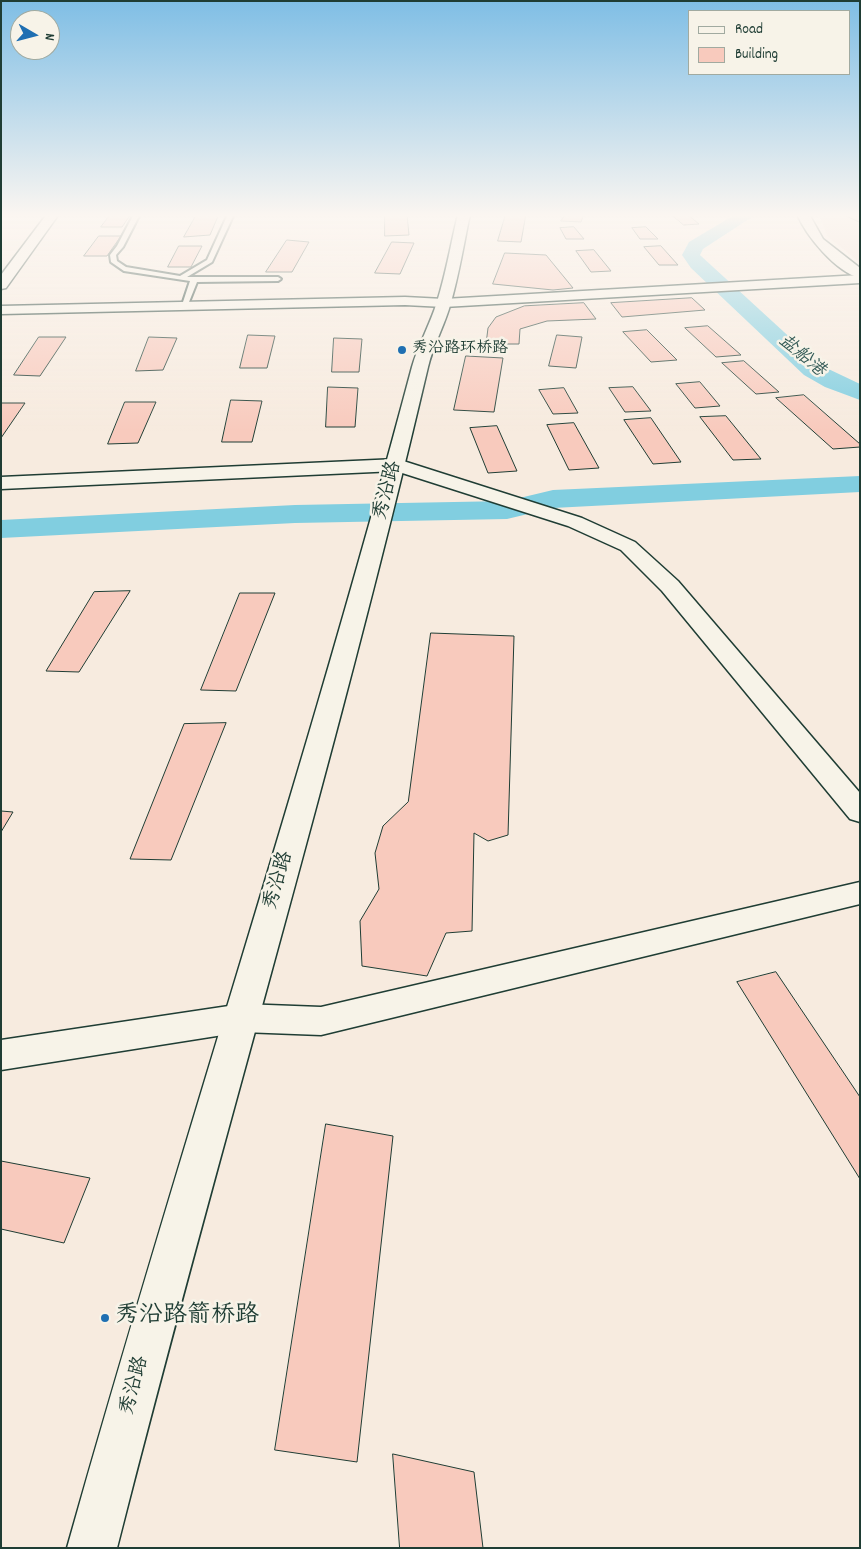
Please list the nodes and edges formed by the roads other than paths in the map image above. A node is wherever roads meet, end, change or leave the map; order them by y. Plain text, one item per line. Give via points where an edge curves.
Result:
1 (191, 286) edge
2 (448, 286) edge
3 (749, 286) edge
4 (444, 303) junction
5 (183, 307) junction
6 (1, 310) edge
7 (397, 464) junction
8 (1, 483) edge
9 (860, 812) edge
10 (860, 893) edge
11 (242, 1018) junction
12 (1, 1055) edge
13 (92, 1548) edge

1 - 5 lane
2 - 4 street, 秀沿路
3 - 4 street
4 - 5 street via 405,301
4 - 7 street, 秀沿路 via 424,352
5 - 6 street
7 - 8 street
7 - 9 street via 576,522 628,546 670,586
7 - 11 street, 秀沿路
10 - 11 street via 321,1022
11 - 12 street
11 - 13 street, 秀沿路 via 150,1331

